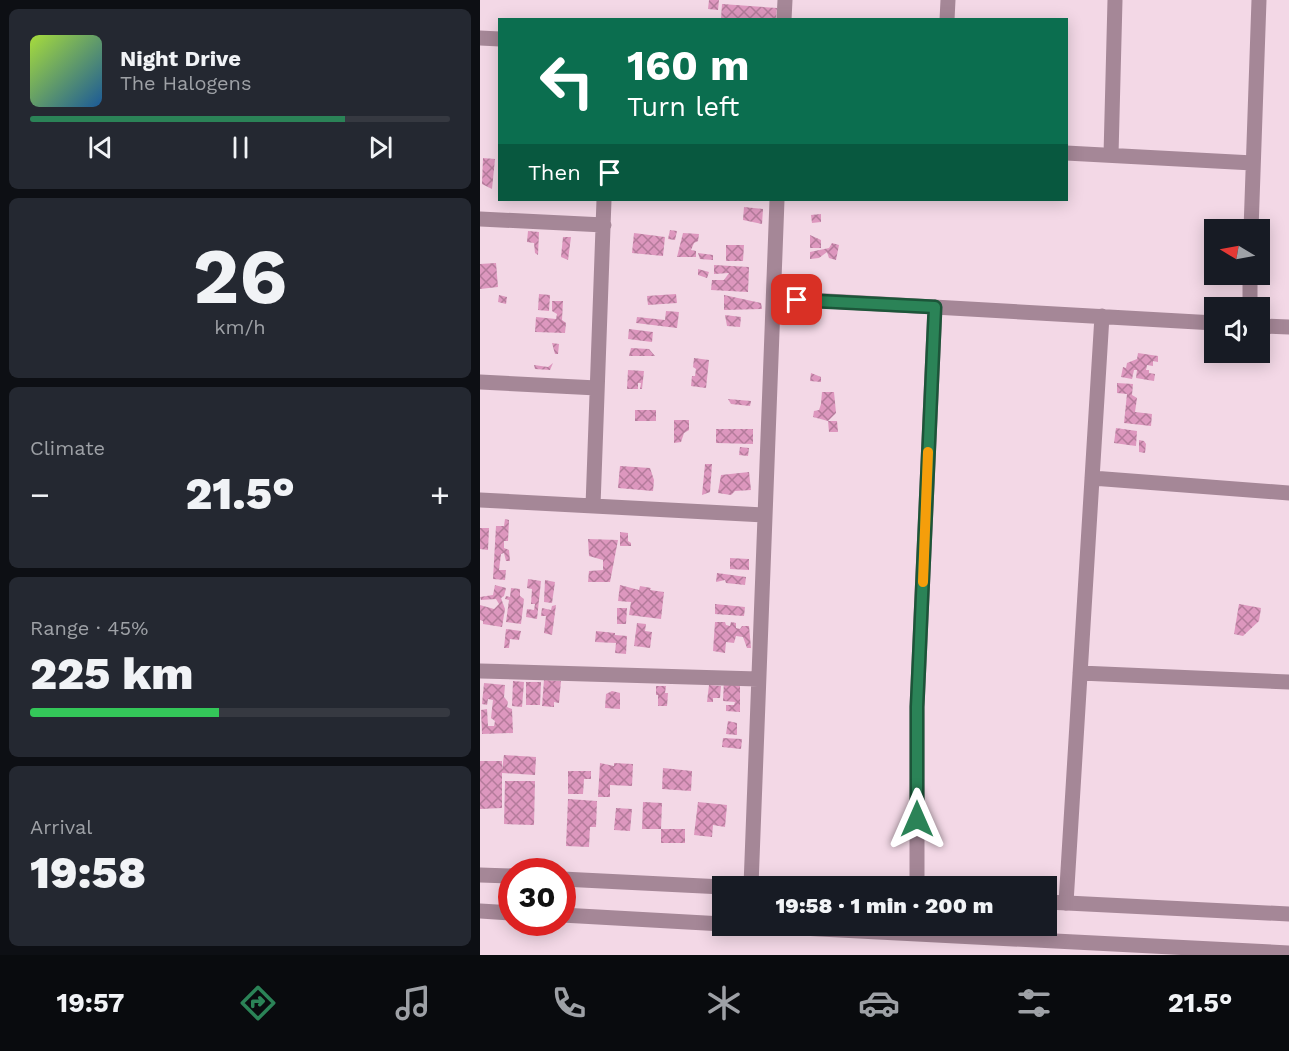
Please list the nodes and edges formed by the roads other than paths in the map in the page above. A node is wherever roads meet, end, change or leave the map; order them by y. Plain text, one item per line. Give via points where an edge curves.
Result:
1 (785, 0) edge
2 (948, 0) edge
3 (1115, 0) edge
4 (1259, 0) edge
5 (784, 18) edge
6 (947, 18) edge
7 (480, 38) edge
8 (498, 39) edge
9 (1068, 153) edge
10 (1111, 155) junction
11 (1253, 163) junction
12 (604, 201) edge
13 (777, 201) edge
14 (480, 219) edge
15 (1251, 219) edge
16 (604, 225) junction
17 (774, 298) junction
18 (935, 307) junction
19 (1102, 316) junction
20 (1204, 322) edge
21 (1270, 326) edge
22 (1289, 327) edge
23 (480, 382) edge
24 (597, 388) junction
25 (1092, 478) junction
26 (1289, 493) edge
27 (480, 500) edge
28 (592, 506) junction
29 (765, 515) junction
30 (480, 671) edge
31 (1080, 674) junction
32 (758, 679) junction
33 (1289, 682) edge
34 (480, 874) edge
35 (498, 875) edge
36 (751, 876) edge
37 (917, 876) edge
38 (576, 880) edge
39 (712, 886) edge
40 (1057, 903) edge
41 (1066, 903) junction
42 (480, 911) edge
43 (498, 912) edge
44 (1289, 914) edge
45 (576, 916) edge
46 (712, 923) edge
47 (956, 936) edge
48 (1289, 953) edge

1 - 5 street
2 - 6 street
3 - 10 street
4 - 11 street
7 - 8 street
9 - 10 street
10 - 11 street
11 - 15 street
12 - 16 street
13 - 17 street
14 - 16 street
16 - 24 street
17 - 18 street
17 - 29 street
18 - 19 street
18 - 37 street via 917,707
19 - 20 street
19 - 25 street
21 - 22 street
23 - 24 street
24 - 28 street
25 - 26 street
25 - 31 street
27 - 28 street
28 - 29 street
29 - 32 street
30 - 32 street
31 - 33 street
31 - 41 street
32 - 36 street
34 - 35 street
38 - 39 street
40 - 41 street
41 - 44 street
42 - 43 street
45 - 46 street
47 - 48 street

